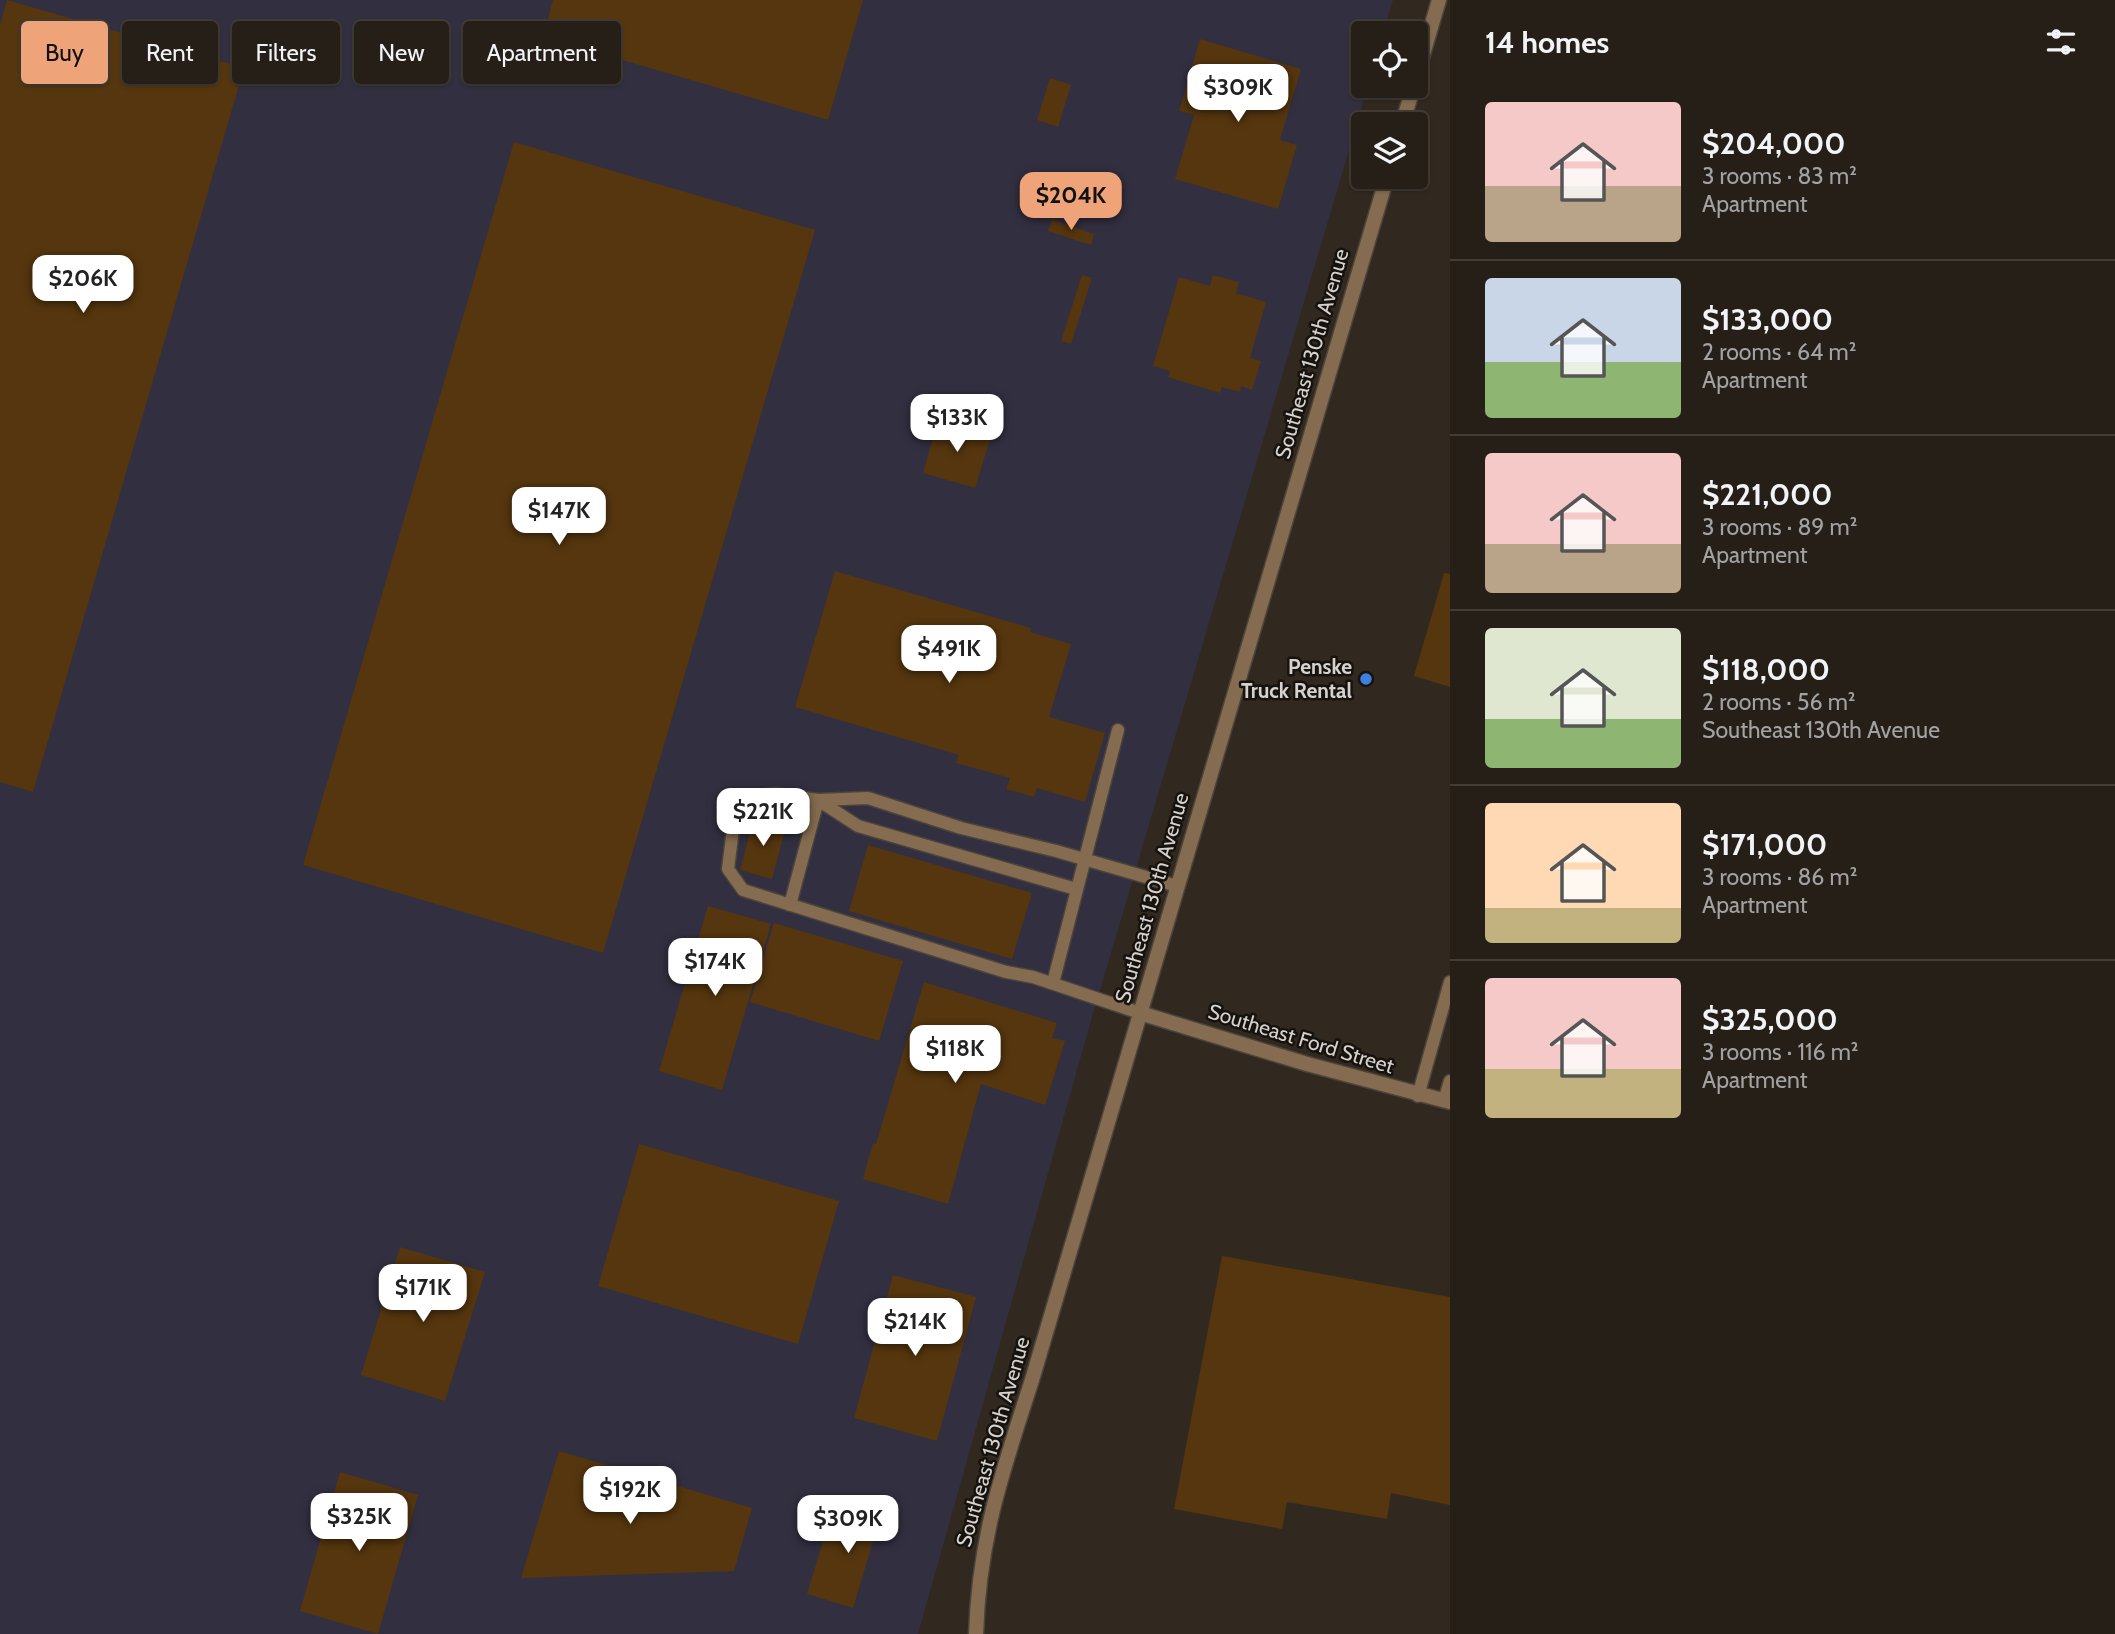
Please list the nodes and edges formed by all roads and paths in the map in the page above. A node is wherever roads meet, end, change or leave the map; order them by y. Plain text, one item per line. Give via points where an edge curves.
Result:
1 (1439, 0) edge
2 (1428, 37) edge
3 (1383, 189) edge
4 (1118, 730) dead end
5 (818, 800) junction
6 (1084, 859) junction
7 (1177, 886) junction
8 (1076, 889) junction
9 (790, 905) junction
10 (1450, 982) edge
11 (1053, 983) junction
12 (1140, 1013) junction
13 (1450, 1081) edge
14 (1418, 1096) junction
15 (1447, 1102) edge
16 (976, 1634) edge

1 - 2 street
3 - 7 street, Southeast 130th Avenue
4 - 6 lane
5 - 6 lane via 868,798 961,828
5 - 8 lane via 858,826
5 - 9 lane
5 - 9 lane via 776,794 747,797 733,828 727,869 743,890
6 - 7 lane
6 - 8 lane
7 - 12 street, Southeast 130th Avenue
8 - 11 lane
9 - 11 lane via 939,953
10 - 14 lane
11 - 12 lane
12 - 14 street, Southeast Ford Street
12 - 16 street, Southeast 130th Avenue via 992,1507 981,1557
13 - 15 lane
14 - 15 street, Southeast Ford Street

